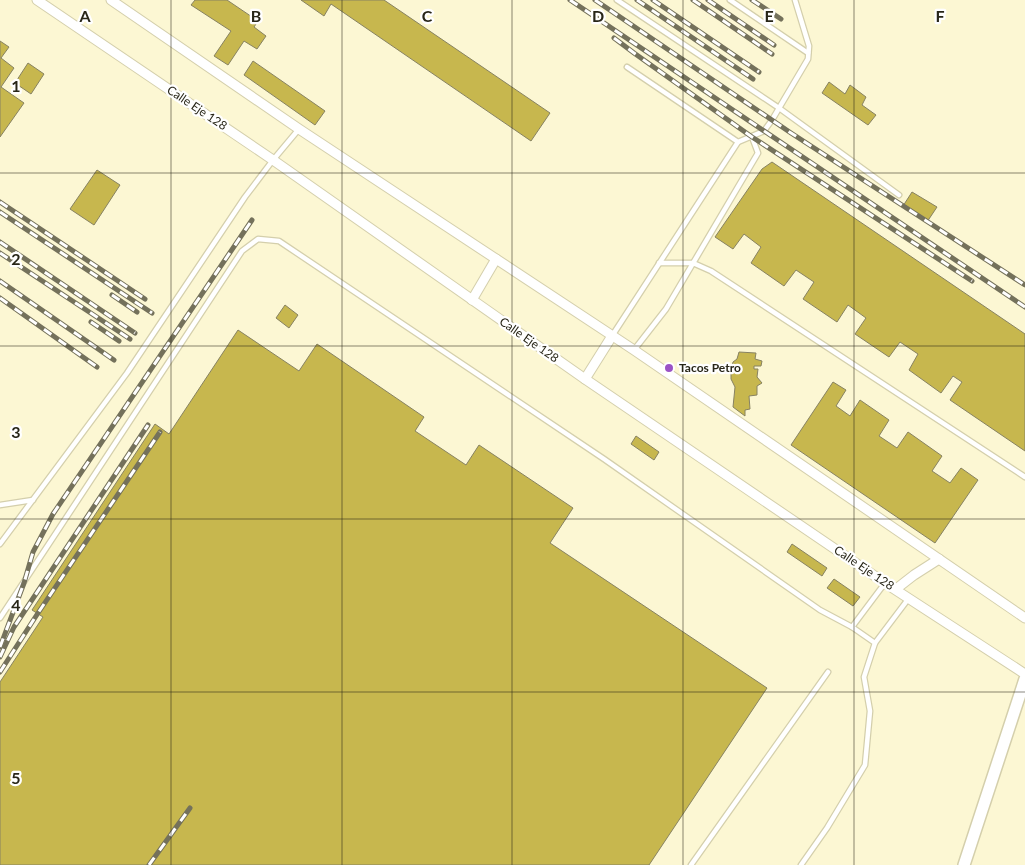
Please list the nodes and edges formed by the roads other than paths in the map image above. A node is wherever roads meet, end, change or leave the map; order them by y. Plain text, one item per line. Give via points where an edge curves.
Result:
1 (37, 0) edge
2 (111, 0) edge
3 (617, 0) edge
4 (730, 0) edge
5 (795, 0) edge
6 (808, 53) junction
7 (626, 67) dead end
8 (779, 108) junction
9 (299, 129) junction
10 (752, 137) junction
11 (738, 142) junction
12 (273, 160) junction
13 (899, 194) dead end
14 (496, 259) junction
15 (659, 263) junction
16 (693, 263) junction
17 (472, 300) junction
18 (612, 336) junction
19 (634, 350) junction
20 (584, 379) junction
21 (1025, 477) edge
22 (33, 500) junction
23 (0, 504) edge
24 (0, 544) edge
25 (939, 559) junction
26 (886, 582) junction
27 (896, 590) junction
28 (909, 598) junction
29 (0, 618) edge
30 (1025, 618) edge
31 (852, 627) junction
32 (875, 643) junction
33 (828, 672) dead end
34 (1025, 674) edge
35 (1025, 679) edge
36 (691, 865) edge
37 (801, 865) edge
38 (964, 865) edge

1 - 12 street, Calle Eje 128
2 - 9 street
3 - 8 lane
4 - 6 lane
5 - 6 lane via 809,46
6 - 8 lane via 808,59
7 - 11 lane
8 - 10 lane via 764,131
8 - 13 lane
9 - 12 lane
9 - 14 street
10 - 11 lane
10 - 16 lane via 758,153
11 - 15 lane
12 - 17 street, Calle Eje 128
12 - 22 lane via 128,373
14 - 17 street
14 - 18 street
15 - 16 lane
15 - 18 lane
16 - 19 lane via 666,309
16 - 21 lane via 719,276
17 - 20 street, Calle Eje 128
18 - 19 street
18 - 20 street
19 - 25 street
20 - 26 street, Calle Eje 128
22 - 23 lane
22 - 24 lane
25 - 27 street
25 - 30 street
26 - 27 street, Calle Eje 128
26 - 31 lane
27 - 28 street, Calle Eje 128
28 - 32 lane
28 - 34 street, Calle Eje 128
29 - 31 lane via 242,251 258,238 278,241 604,459 820,610
31 - 32 lane
32 - 37 lane via 864,677 870,711 865,765
33 - 36 lane
35 - 38 street

